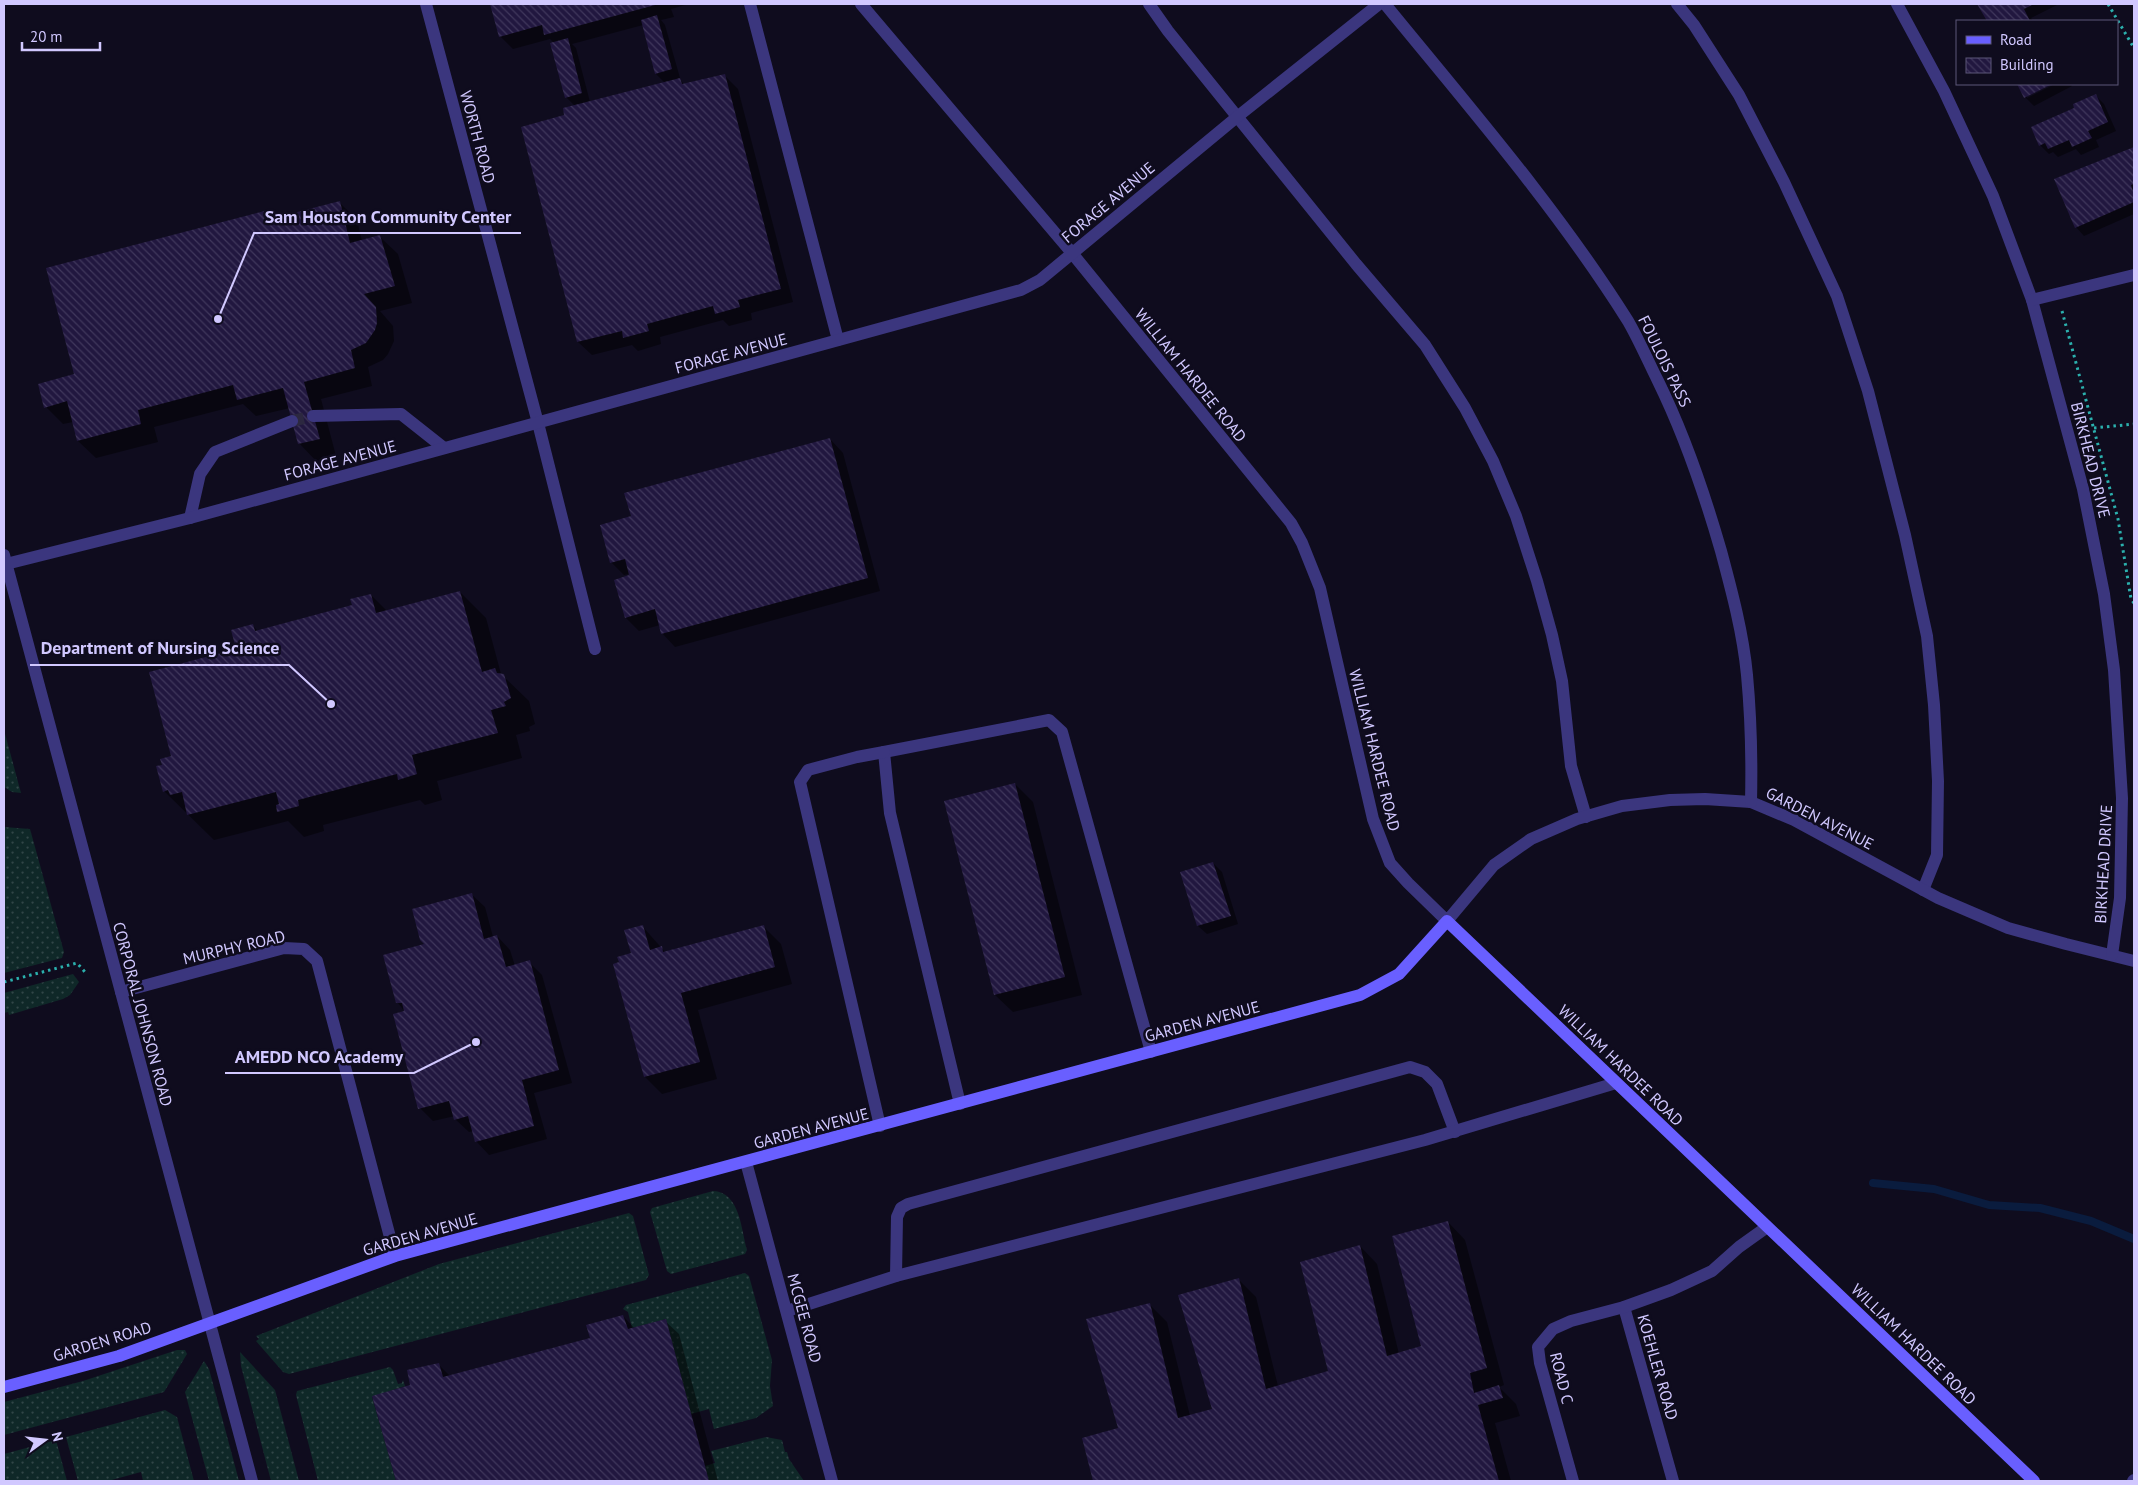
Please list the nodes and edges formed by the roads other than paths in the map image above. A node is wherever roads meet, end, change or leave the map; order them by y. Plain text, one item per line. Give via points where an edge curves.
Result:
1 (426, 4) edge
2 (750, 4) edge
3 (861, 4) edge
4 (1149, 4) edge
5 (1379, 4) edge
6 (1386, 4) edge
7 (1678, 4) edge
8 (1897, 4) edge
9 (1237, 117) junction
10 (1072, 253) junction
11 (2134, 275) edge
12 (2032, 300) junction
13 (838, 340) junction
14 (313, 416) tunnel mouth
15 (292, 422) tunnel mouth
16 (538, 423) junction
17 (444, 448) junction
18 (190, 518) junction
19 (5, 559) edge
20 (595, 649) dead end
21 (884, 752) junction
22 (1751, 802) junction
23 (1586, 817) junction
24 (1923, 890) junction
25 (1447, 921) junction
26 (2112, 955) junction
27 (2134, 961) edge
28 (121, 992) junction
29 (1151, 1052) junction
30 (1616, 1082) junction
31 (960, 1104) junction
32 (880, 1126) junction
33 (1455, 1132) junction
34 (746, 1162) junction
35 (1767, 1227) junction
36 (395, 1256) junction
37 (896, 1276) junction
38 (1624, 1306) junction
39 (787, 1311) junction
40 (209, 1322) junction
41 (4, 1387) edge
42 (252, 1481) edge
43 (832, 1481) edge
44 (1573, 1481) edge
45 (1673, 1481) edge
46 (2034, 1481) edge

1 - 16 street, WORTH ROAD
2 - 13 street
3 - 10 street, WILLIAM HARDEE ROAD
4 - 9 street
5 - 9 street, FORAGE AVENUE
6 - 22 street, FOULOIS PASS via 1577,244 1629,323 1665,396 1693,459 1738,619 1747,673 1752,739
7 - 24 street via 1738,95 1784,182 1837,296 1868,391 1906,535 1927,636 1938,781 1937,856
8 - 12 street, BIRKHEAD DRIVE via 1944,90 1989,187
9 - 10 street, FORAGE AVENUE
9 - 23 street via 1425,345 1465,408 1493,461 1516,516 1552,635 1562,681 1571,766
10 - 13 street, FORAGE AVENUE via 1040,280 1021,290
10 - 25 street, WILLIAM HARDEE ROAD via 1298,537 1320,588 1372,819 1390,863
11 - 12 street
12 - 26 street, BIRKHEAD DRIVE via 2083,489 2104,594 2114,670 2122,798 2120,898
13 - 16 street, FORAGE AVENUE
14 - 17 street via 401,414
15 - 18 street via 215,452 200,474
16 - 17 street, FORAGE AVENUE
16 - 20 street, WORTH ROAD
17 - 18 street, FORAGE AVENUE
18 - 19 street, FORAGE AVENUE
19 - 28 street, CORPORAL JOHNSON ROAD
21 - 29 street via 1050,720 1062,732
21 - 31 street via 890,812
21 - 32 street via 808,770 800,782
22 - 23 street, GARDEN AVENUE via 1670,800 1622,806
22 - 24 street, GARDEN AVENUE via 1794,820
23 - 25 street, GARDEN AVENUE via 1531,839 1494,865
24 - 26 street, GARDEN AVENUE via 2008,928
25 - 29 street, GARDEN AVENUE via 1399,974 1360,995
25 - 30 street, WILLIAM HARDEE ROAD
26 - 27 street, GARDEN AVENUE
28 - 36 street, MURPHY ROAD via 284,948 304,949 317,961
28 - 40 street, CORPORAL JOHNSON ROAD
29 - 31 street, GARDEN AVENUE
30 - 33 street
30 - 35 street, WILLIAM HARDEE ROAD
31 - 32 street, GARDEN AVENUE
32 - 34 street, GARDEN AVENUE
33 - 37 street
33 - 37 street via 1437,1084 1426,1072 1410,1067 908,1204 901,1208 897,1217
34 - 36 street, GARDEN AVENUE
34 - 39 street, MCGEE ROAD
35 - 38 street, KOEHLER ROAD via 1712,1271
35 - 46 street, WILLIAM HARDEE ROAD
36 - 40 street, GARDEN AVENUE
37 - 39 street
38 - 44 street, ROAD C via 1553,1329 1538,1347
38 - 45 street, KOEHLER ROAD
39 - 43 street, MCGEE ROAD
40 - 41 street, GARDEN ROAD via 119,1356
40 - 42 street, CORPORAL JOHNSON ROAD

